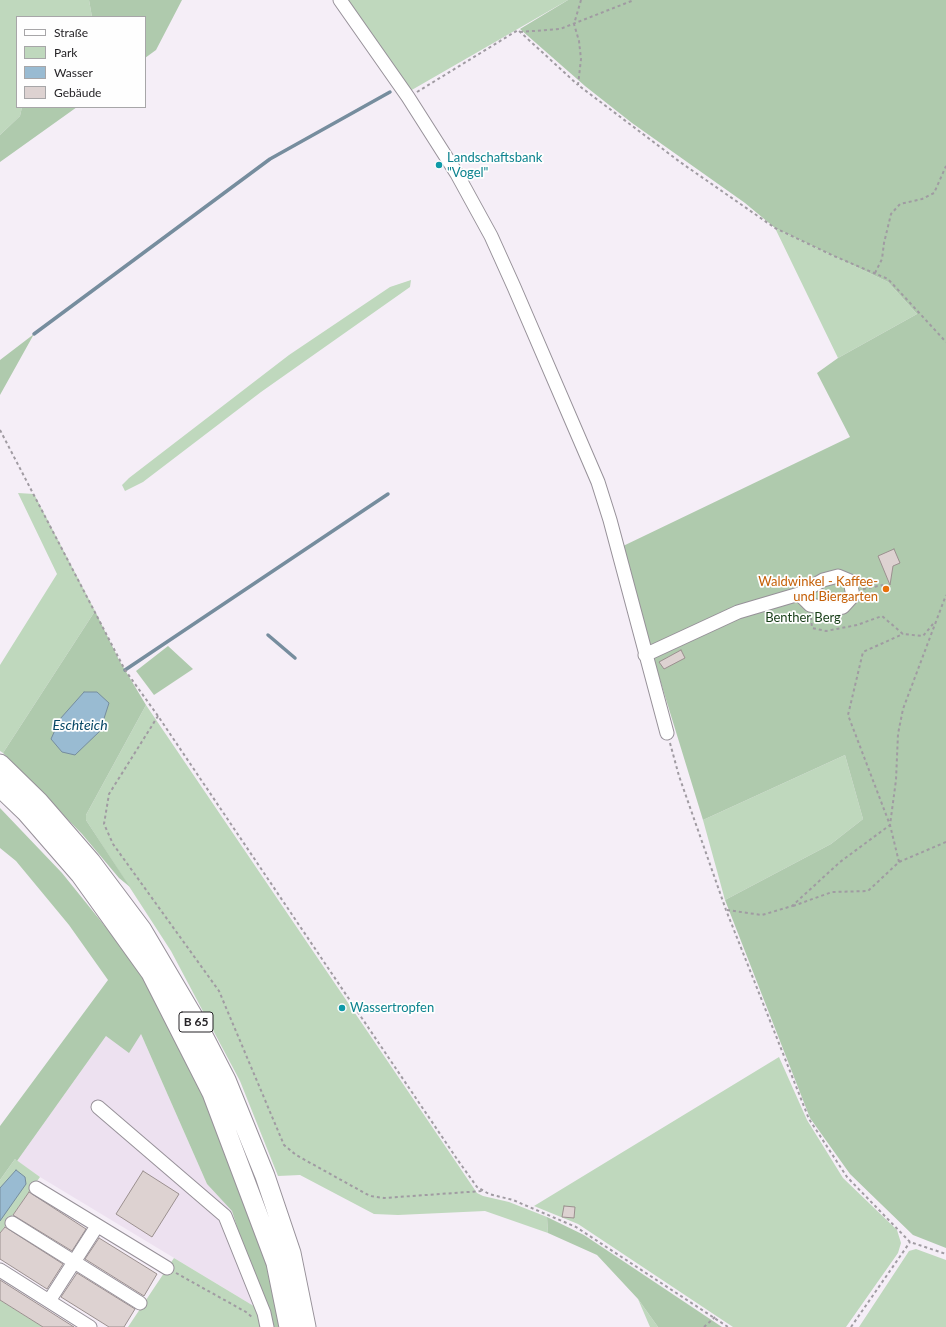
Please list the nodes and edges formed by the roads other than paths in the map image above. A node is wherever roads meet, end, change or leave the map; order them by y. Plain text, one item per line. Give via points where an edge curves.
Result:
1 (340, 0) edge
2 (799, 594) junction
3 (645, 655) junction
4 (667, 733) road end
5 (0, 764) edge
6 (0, 787) edge
7 (98, 1107) dead end
8 (36, 1188) dead end
9 (12, 1223) dead end
10 (97, 1226) junction
11 (74, 1262) junction
12 (167, 1268) road end
13 (0, 1270) edge
14 (49, 1301) junction
15 (140, 1304) dead end
16 (262, 1324) edge
17 (90, 1327) edge
18 (289, 1327) edge
19 (306, 1327) edge

1 - 3 street via 408,97 457,174 491,236 598,482
2 - 2 street via 823,580 838,576 850,581 853,596 843,607 832,609 810,604
2 - 3 street via 738,612
3 - 4 street
5 - 19 highway, B 65 via 38,801 90,862 142,930 194,1018 226,1080 265,1176 291,1254
6 - 18 highway, B 65 via 27,813 80,874 151,973 212,1093 276,1263
7 - 16 street via 225,1216 264,1313
8 - 10 street
9 - 11 street
10 - 11 street
10 - 12 street
11 - 14 street
11 - 15 street
13 - 14 street
14 - 17 street

